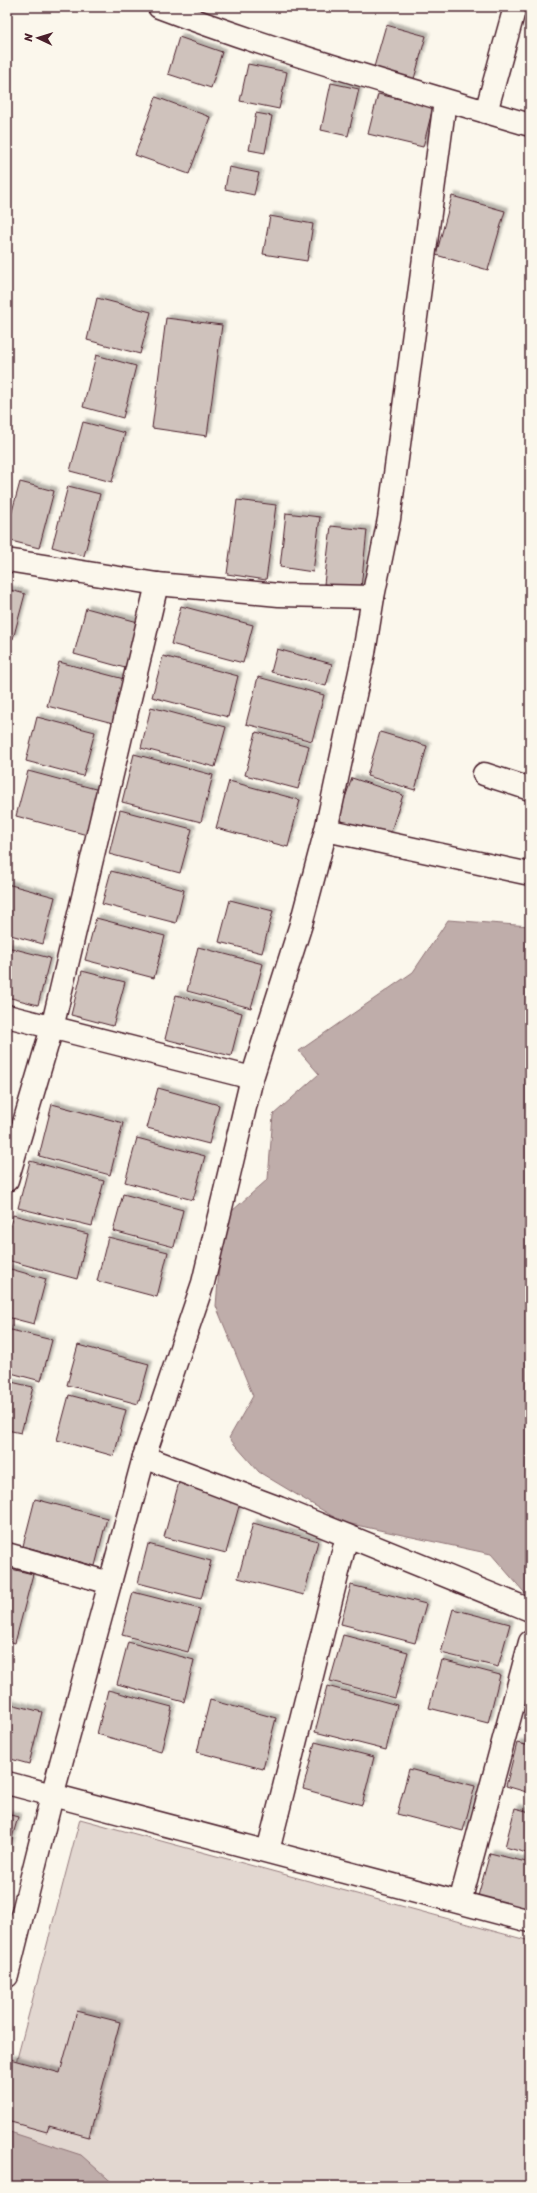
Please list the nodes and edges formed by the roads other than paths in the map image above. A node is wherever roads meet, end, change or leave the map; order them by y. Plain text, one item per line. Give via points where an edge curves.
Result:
1 (159, 7) edge
2 (515, 7) edge
3 (445, 101) junction
4 (486, 112) junction
5 (530, 125) edge
6 (7, 560) edge
7 (157, 584) junction
8 (374, 597) junction
9 (484, 774) dead end
10 (530, 789) edge
11 (326, 830) junction
12 (530, 874) edge
13 (7, 1016) edge
14 (52, 1028) junction
15 (252, 1078) junction
16 (7, 1180) edge
17 (144, 1457) junction
18 (347, 1536) junction
19 (7, 1554) edge
20 (110, 1583) junction
21 (530, 1610) edge
22 (530, 1642) edge
23 (7, 1783) edge
24 (52, 1796) junction
25 (268, 1851) junction
26 (460, 1902) junction
27 (530, 1921) edge
28 (7, 1976) edge

1 - 3 street via 222,31
2 - 4 street
3 - 4 street
3 - 8 street via 389,519
4 - 5 street
6 - 7 street
7 - 8 street via 279,595
7 - 14 street
8 - 11 street
9 - 10 street
11 - 12 street
11 - 15 street via 301,924
13 - 14 street
14 - 15 street
14 - 16 street
15 - 17 street via 203,1283
17 - 18 street
17 - 20 street
18 - 21 street
18 - 25 street
19 - 20 street
20 - 24 street
22 - 26 street
23 - 24 street
24 - 25 street
24 - 28 street
25 - 26 street
26 - 27 street

